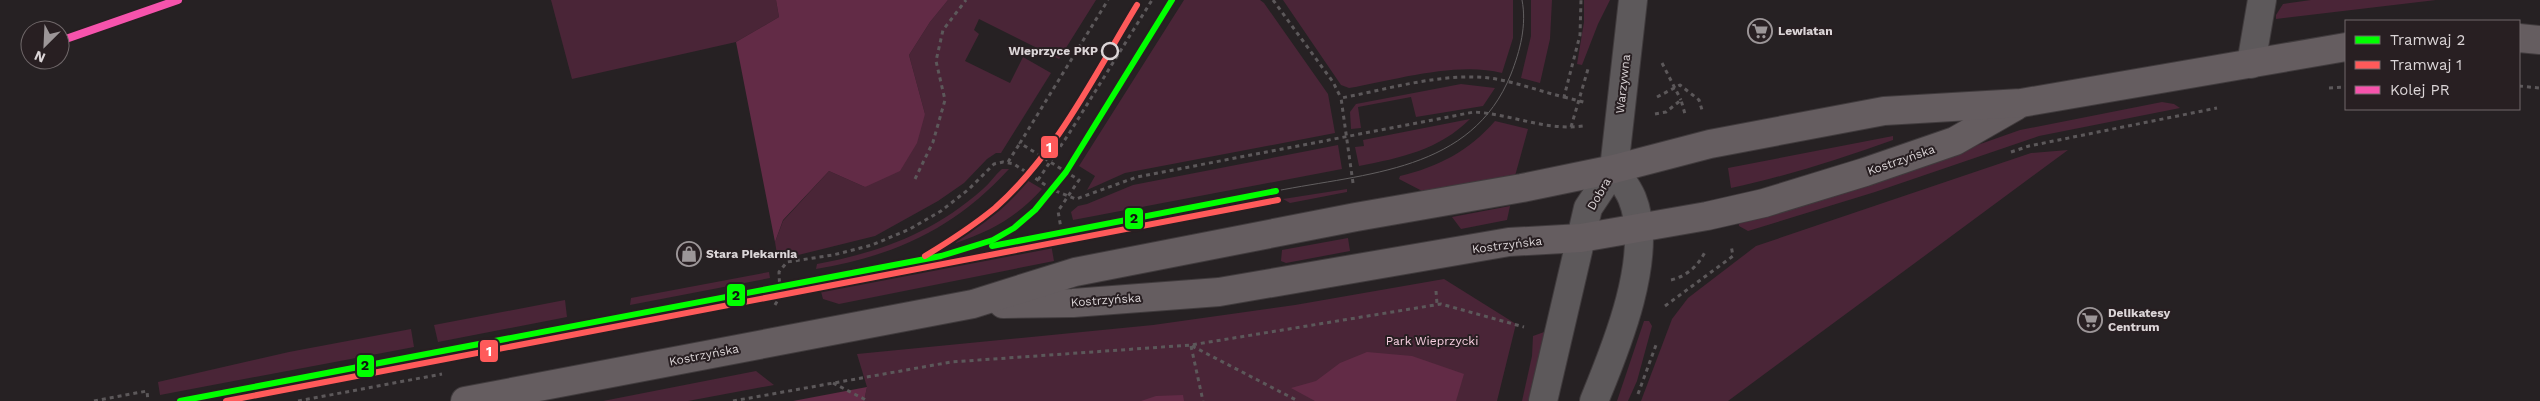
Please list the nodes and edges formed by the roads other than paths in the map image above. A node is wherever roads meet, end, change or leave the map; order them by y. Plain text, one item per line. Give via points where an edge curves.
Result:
1 (1633, 0) edge
2 (2262, 0) edge
3 (2520, 38) edge
4 (2540, 40) edge
5 (2345, 47) edge
6 (2252, 64) junction
7 (2021, 103) junction
8 (1614, 169) junction
9 (1638, 228) junction
10 (1581, 238) junction
11 (973, 304) junction
12 (465, 401) edge
13 (1543, 401) edge
14 (1594, 401) edge

1 - 8 street, Warzywna
2 - 6 street
3 - 4 main road
5 - 6 main road, Kostrzyńska
6 - 7 main road, Kostrzyńska
7 - 8 main road, Kostrzyńska via 1884,111 1710,144
7 - 9 main road, Kostrzyńska via 1955,141 1857,175 1764,204
8 - 9 street, Dobra via 1632,197
8 - 10 street, Dobra via 1588,208
8 - 11 main road, Kostrzyńska via 1084,270
9 - 10 main road, Kostrzyńska
9 - 14 street, Dobra via 1638,249 1630,294
10 - 11 main road, Kostrzyńska via 1509,242 1219,292 1073,303
10 - 13 street, Dobra
11 - 12 main road, Kostrzyńska

